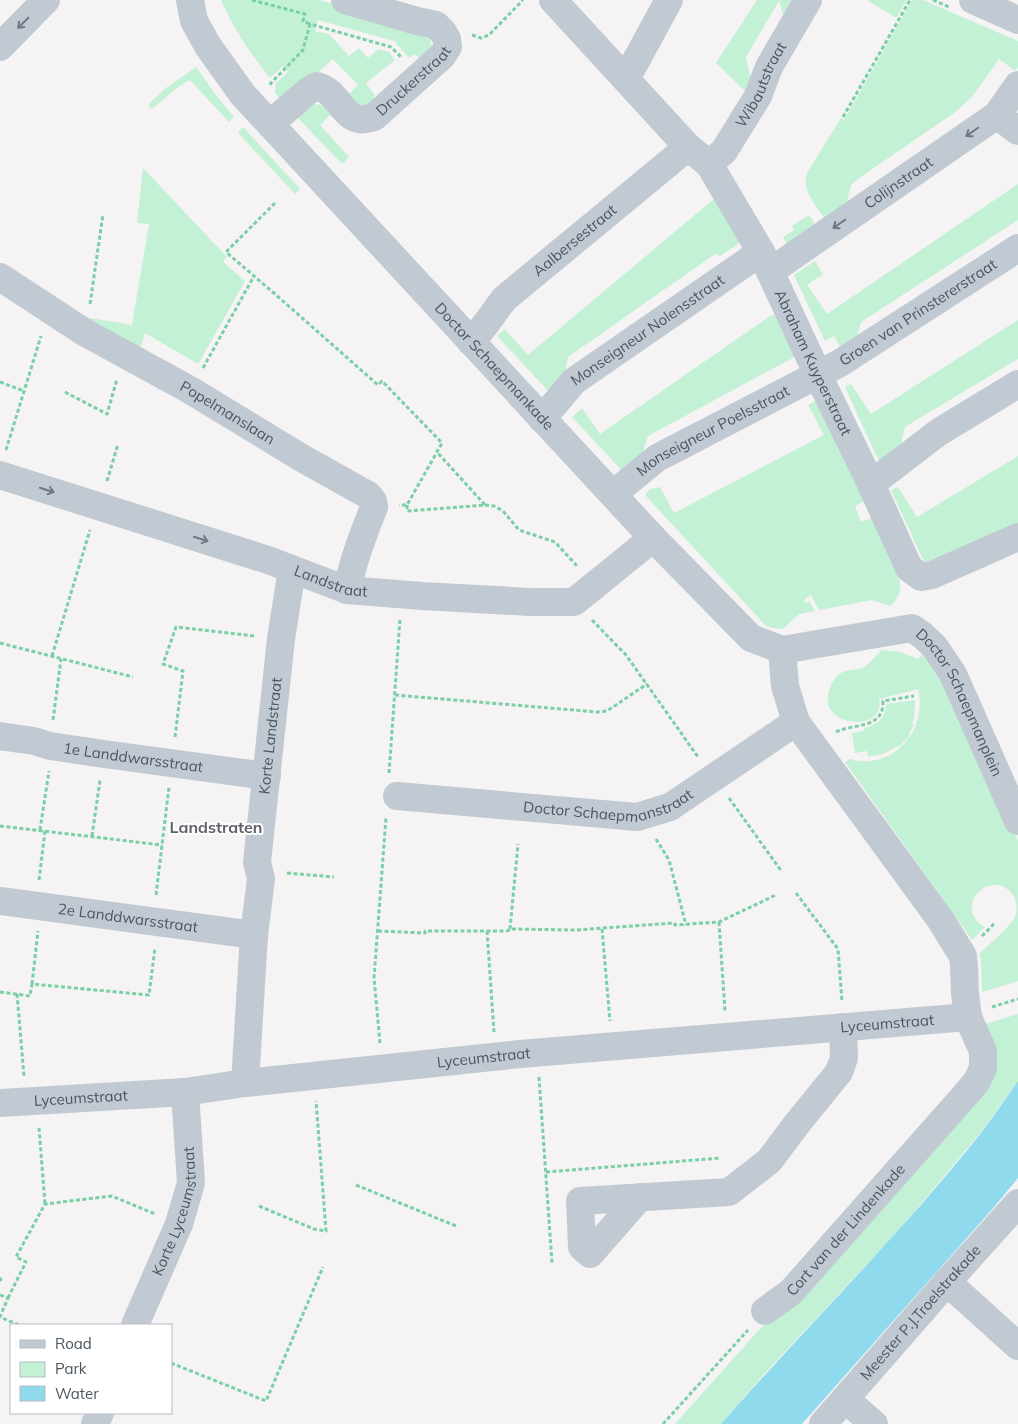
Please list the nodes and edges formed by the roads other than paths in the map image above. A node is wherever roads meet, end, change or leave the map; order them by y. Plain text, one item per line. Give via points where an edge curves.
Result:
1 (46, 0) edge
2 (190, 0) edge
3 (345, 0) edge
4 (553, 0) edge
5 (669, 0) edge
6 (808, 0) edge
7 (973, 0) edge
8 (1018, 20) edge
9 (0, 47) edge
10 (626, 79) junction
11 (1018, 86) edge
12 (997, 115) junction
13 (262, 116) junction
14 (1018, 132) edge
15 (688, 147) junction
16 (709, 164) junction
17 (1018, 248) edge
18 (766, 261) junction
19 (0, 277) edge
20 (471, 342) junction
21 (818, 374) junction
22 (1018, 384) edge
23 (542, 419) junction
24 (3, 464) edge
25 (871, 484) junction
26 (613, 494) junction
27 (653, 538) junction
28 (1017, 538) edge
29 (292, 569) junction
30 (348, 590) junction
31 (782, 650) junction
32 (796, 722) junction
33 (0, 736) edge
34 (267, 776) junction
35 (1010, 782) edge
36 (393, 796) road end
37 (1018, 821) edge
38 (0, 902) edge
39 (254, 934) junction
40 (967, 1006) junction
41 (843, 1027) junction
42 (245, 1083) junction
43 (185, 1092) junction
44 (21, 1102) edge
45 (640, 1198) dead end
46 (1018, 1203) edge
47 (947, 1282) junction
48 (765, 1312) road end
49 (136, 1324) edge
50 (1018, 1346) edge
51 (845, 1398) junction
52 (823, 1424) edge
53 (874, 1424) edge

1 -> 9 street
2 - 13 street, Doctor Schaepmankade via 194,22 208,46
3 - 13 street, Druckerstraat via 436,25 443,32 448,47 374,117 364,120 353,118 324,88 317,86
4 - 10 street, Abraham Kuyperstraat
5 - 10 street
6 - 16 street, Wibautstraat via 768,67 758,96 724,151
7 - 8 street
10 - 15 street, Abraham Kuyperstraat
11 - 12 street, Colijnstraat
12 - 14 street
12 -> 18 street, Colijnstraat
13 - 20 street, Doctor Schaepmankade
15 - 16 street, Abraham Kuyperstraat
15 - 20 street, Aalbersestraat via 504,299
16 - 18 street, Abraham Kuyperstraat
17 - 21 street, Groen van Prinstererstraat
18 - 21 street, Abraham Kuyperstraat
18 - 23 street, Monseigneur Nolensstraat via 574,381
19 - 30 street, Popelmanslaan via 84,332 368,495 374,507 358,548
20 - 23 street, Doctor Schaepmankade
21 - 25 street, Abraham Kuyperstraat
21 - 26 street, Monseigneur Poelsstraat via 657,458
22 - 25 street via 939,432
23 - 26 street, Doctor Schaepmankade
24 -> 29 street, Landstraat via 98,506
25 - 28 street, Abraham Kuyperstraat via 909,568 921,577
26 - 27 street, Doctor Schaepmankade
27 - 30 street, Landstraat via 584,594 530,602
27 - 31 street, Doctor Schaepmankade via 751,638
29 - 30 street, Landstraat
29 - 34 street, Korte Landstraat via 281,639
31 - 32 street via 785,686
31 - 35 street, Doctor Schaepmanplein via 912,628 934,646 953,674
32 - 36 street, Doctor Schaepmanstraat via 670,807 636,817
32 - 40 street via 957,947 964,966
33 - 34 street, 1e Landdwarsstraat
34 - 39 street, Korte Landstraat via 257,862 261,879
35 - 37 street, Doctor Schaepmanplein
38 - 39 street, 2e Landdwarsstraat
39 - 42 street, Korte Landstraat
40 - 41 street, Lyceumstraat
40 - 48 street, Cort van der Lindenkade via 982,1051 983,1068 977,1081 791,1292
41 - 42 street, Lyceumstraat via 537,1053
41 - 45 street via 844,1058 839,1072 769,1161 729,1192
42 - 43 street, Lyceumstraat
43 - 44 street, Lyceumstraat
43 - 49 street, Korte Lyceumstraat via 192,1183 179,1224
46 - 47 street, Meester P.J.Troelstrakade
47 - 50 street
47 - 51 street, Meester P.J.Troelstrakade
51 - 52 street, Meester P.J.Troelstrakade
51 - 53 street

